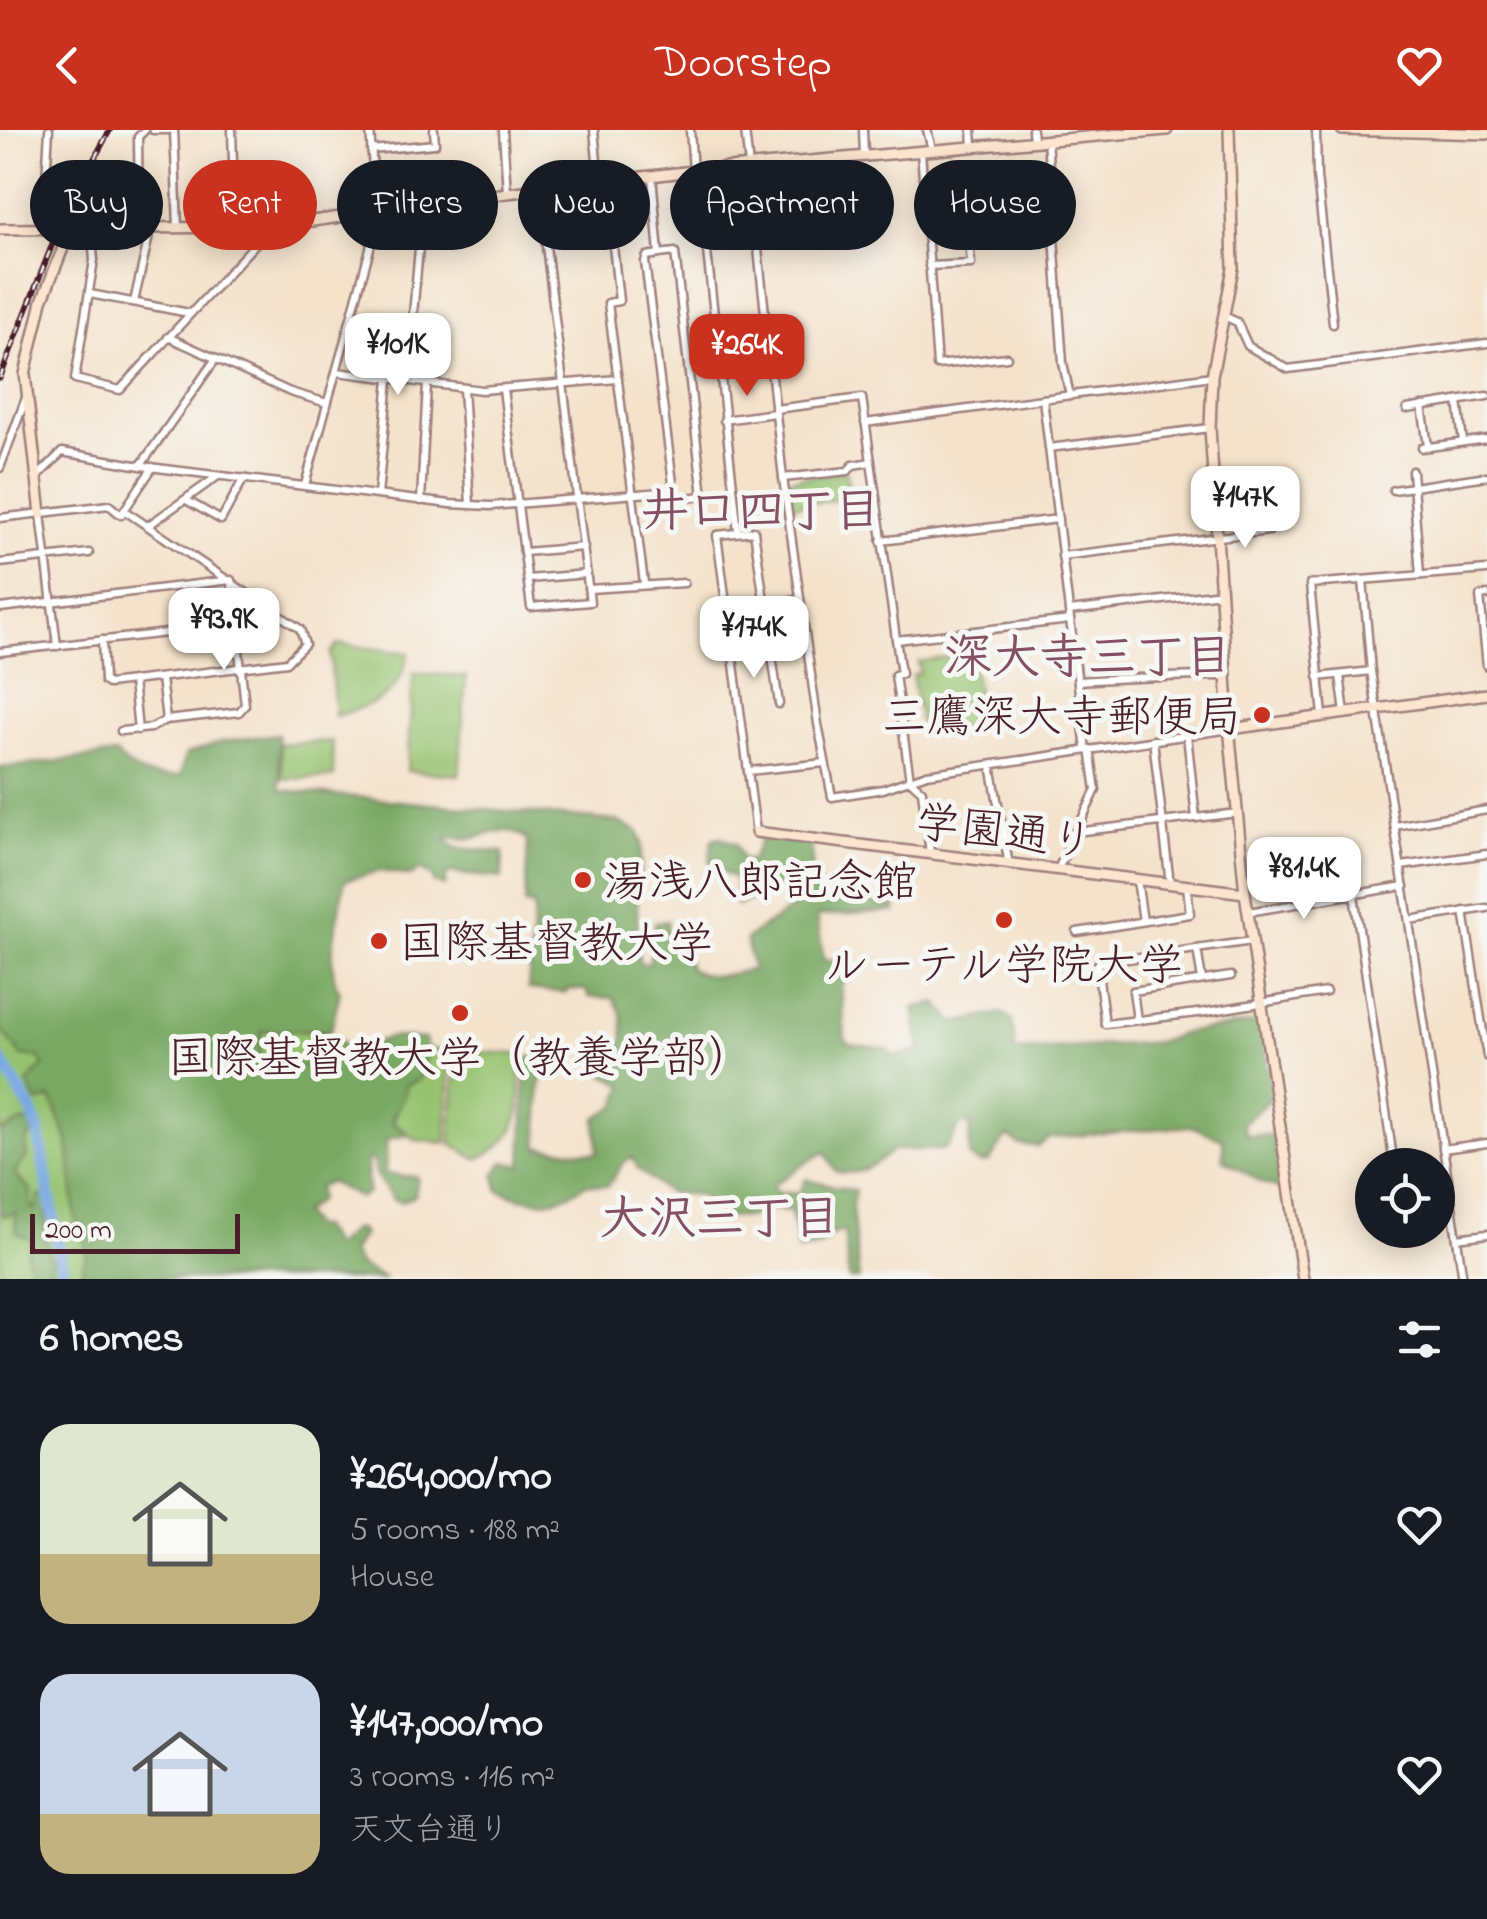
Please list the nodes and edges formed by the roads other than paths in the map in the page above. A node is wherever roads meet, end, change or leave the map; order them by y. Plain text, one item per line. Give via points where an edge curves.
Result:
1 (48, 130) edge
2 (145, 130) edge
3 (153, 130) edge
4 (172, 130) edge
5 (232, 130) edge
6 (370, 130) edge
7 (434, 130) edge
8 (503, 130) edge
9 (594, 130) edge
10 (690, 130) edge
11 (745, 130) edge
12 (863, 130) edge
13 (928, 130) edge
14 (972, 130) edge
15 (1167, 130) edge
16 (1229, 130) edge
17 (1316, 130) edge
18 (1342, 130) edge
19 (1390, 131) edge
20 (1440, 131) edge
21 (1487, 134) edge
22 (1032, 135) edge
23 (1047, 139) junction
24 (972, 145) junction
25 (926, 149) junction
26 (372, 150) junction
27 (864, 156) junction
28 (46, 160) edge
29 (138, 160) edge
30 (233, 160) edge
31 (373, 160) edge
32 (599, 160) edge
33 (694, 160) edge
34 (748, 160) edge
35 (819, 160) edge
36 (926, 160) edge
37 (670, 173) edge
38 (652, 175) joint
39 (518, 191) edge
40 (507, 192) junction
41 (498, 193) edge
42 (0, 228) edge
43 (30, 228) edge
44 (163, 228) edge
45 (178, 228) junction
46 (183, 228) edge
47 (62, 250) edge
48 (93, 250) edge
49 (146, 250) edge
50 (250, 250) edge
51 (370, 250) edge
52 (419, 250) edge
53 (548, 250) edge
54 (612, 250) edge
55 (705, 250) edge
56 (760, 250) edge
57 (928, 250) edge
58 (969, 250) edge
59 (660, 254) junction
60 (929, 266) junction
61 (90, 294) junction
62 (134, 302) junction
63 (190, 314) junction
64 (1224, 316) junction
65 (1333, 324) dead end
66 (168, 338) junction
67 (1487, 343) edge
68 (1007, 358) dead end
69 (215, 360) junction
70 (338, 372) junction
71 (1212, 376) junction
72 (389, 379) junction
73 (618, 379) junction
74 (408, 381) junction
75 (427, 384) junction
76 (564, 384) junction
77 (463, 388) junction
78 (504, 389) junction
79 (27, 394) junction
80 (1070, 396) junction
81 (1487, 396) edge
82 (1043, 399) junction
83 (1458, 400) junction
84 (328, 403) junction
85 (1422, 406) junction
86 (1407, 409) dead end
87 (775, 411) junction
88 (724, 420) junction
89 (866, 423) junction
90 (1210, 428) junction
91 (1487, 439) edge
92 (1463, 442) junction
93 (1049, 448) junction
94 (871, 462) junction
95 (141, 466) junction
96 (153, 467) junction
97 (0, 468) edge
98 (1412, 470) dead end
99 (219, 475) junction
100 (1487, 476) edge
101 (37, 477) junction
102 (244, 478) junction
103 (782, 478) junction
104 (305, 485) junction
105 (1414, 487) junction
106 (1393, 490) dead end
107 (674, 492) junction
108 (733, 493) junction
109 (378, 494) junction
110 (632, 494) junction
111 (703, 496) junction
112 (578, 499) junction
113 (186, 500) junction
114 (421, 501) junction
115 (518, 504) junction
116 (470, 505) junction
117 (125, 511) junction
118 (42, 514) junction
119 (0, 518) edge
120 (1058, 519) junction
121 (149, 525) junction
122 (1269, 531) dead end
123 (738, 532) junction
124 (1218, 535) junction
125 (882, 541) junction
126 (584, 547) junction
127 (524, 552) junction
128 (89, 553) dead end
129 (1062, 556) junction
130 (47, 558) junction
131 (0, 563) edge
132 (1487, 570) edge
133 (587, 574) junction
134 (1420, 576) junction
135 (528, 579) junction
136 (231, 580) junction
137 (1363, 580) junction
138 (684, 582) dead end
139 (644, 583) junction
140 (589, 589) junction
141 (1222, 593) junction
142 (1487, 595) edge
143 (800, 599) junction
144 (52, 602) junction
145 (765, 604) junction
146 (0, 608) edge
147 (1070, 616) junction
148 (237, 625) junction
149 (102, 640) junction
150 (896, 640) junction
151 (57, 646) junction
152 (0, 652) edge
153 (1487, 666) edge
154 (242, 668) junction
155 (1371, 671) junction
156 (1340, 674) junction
157 (1227, 676) junction
158 (1318, 677) junction
159 (160, 678) junction
160 (132, 681) junction
161 (1078, 682) junction
162 (1487, 694) edge
163 (779, 704) dead end
164 (1377, 708) junction
165 (1345, 713) junction
166 (1323, 716) junction
167 (166, 720) junction
168 (1230, 729) junction
169 (138, 730) junction
170 (121, 731) dead end
171 (1186, 735) junction
172 (1152, 740) junction
173 (1088, 749) junction
174 (826, 763) junction
175 (991, 765) junction
176 (748, 771) junction
177 (910, 780) junction
178 (1487, 810) edge
179 (1238, 813) junction
180 (1196, 818) junction
181 (1162, 822) junction
182 (1395, 826) junction
183 (756, 832) joint
184 (1075, 832) junction
185 (930, 853) junction
186 (1487, 854) edge
187 (1010, 865) junction
188 (1401, 866) junction
189 (1058, 869) junction
190 (1137, 880) junction
191 (1170, 884) junction
192 (1186, 886) junction
193 (1404, 886) junction
194 (1245, 893) junction
195 (1354, 895) junction
196 (1487, 908) edge
197 (1248, 912) junction
198 (1464, 912) junction
199 (1409, 920) junction
200 (1144, 921) junction
201 (1077, 932) dead end
202 (1252, 941) junction
203 (1197, 949) junction
204 (1231, 976) dead end
205 (1202, 980) junction
206 (1326, 992) dead end
207 (1261, 1004) junction
208 (1137, 1020) junction
209 (1487, 1058) edge
210 (1487, 1142) edge
211 (1391, 1148) edge
212 (1444, 1148) edge
213 (1450, 1148) edge
214 (1455, 1224) edge
215 (1487, 1234) edge
216 (1457, 1238) junction
217 (1302, 1279) edge
218 (1463, 1279) edge

1 - 28 street
2 - 29 street via 138,137
3 - 4 street
4 - 45 street
5 - 30 street
6 - 26 street
7 - 26 street via 436,144
8 - 40 street
9 - 32 street
10 - 33 street
11 - 34 street
12 - 27 street
13 - 25 street
14 - 24 street
15 - 23 main road
16 - 64 main road via 1233,268
17 - 65 street
18 - 19 main road
19 - 20 main road
20 - 21 main road
22 - 23 main road
22 - 24 main road
23 - 80 street
24 - 25 main road
25 - 27 main road
25 - 36 street
26 - 31 street
27 - 35 main road
37 - 38 main road
38 - 59 street
39 - 40 main road
40 - 41 main road
42 - 43 main road
44 - 45 main road
45 - 46 main road
47 - 79 main road via 42,301 25,374
48 - 61 street
49 - 62 street
50 - 63 street
51 - 70 street
52 - 74 street
53 - 76 street
54 - 73 street via 619,301 608,303
55 - 88 street
56 - 87 street
57 - 60 street
58 - 60 street via 970,264
59 - 107 street via 645,262
59 - 111 street via 675,252
60 - 68 street via 937,365
61 - 62 street
61 - 66 street via 77,380 120,390
62 - 63 street
63 - 66 street
64 - 67 street via 1236,322 1248,346 1288,368
64 - 71 main road
66 - 69 street
69 - 84 street
69 - 95 street
70 - 72 street
70 - 84 street
71 - 80 street
71 - 90 main road
72 - 74 street
72 - 109 street
73 - 76 street
73 - 110 street
74 - 75 street
75 - 77 street
75 - 114 street
76 - 78 street
76 - 112 street
77 - 78 street
77 - 116 street
78 - 115 street
79 - 97 street
79 - 101 main road
80 - 82 street
81 - 83 street
82 - 89 street
82 - 93 street
83 - 85 street
83 - 92 street
84 - 104 street
85 - 86 street
85 - 92 street via 1425,447
87 - 88 street
87 - 89 street via 862,398
87 - 103 street
88 - 108 street
89 - 94 street
90 - 93 street
90 - 124 main road
91 - 92 street
93 - 120 street
94 - 103 street
94 - 125 street
95 - 96 street
95 - 101 street via 62,452
96 - 99 street
96 - 117 street
98 - 105 street
99 - 102 street
99 - 113 street
100 - 105 street
101 - 118 main road
102 - 104 street
102 - 113 street via 220,520
103 - 143 street
104 - 109 street
105 - 106 street
105 - 134 street
107 - 110 street
107 - 111 street via 675,499
108 - 111 street
108 - 123 street
109 - 114 street
110 - 112 street
110 - 139 street
112 - 115 street
112 - 126 street
113 - 121 street
114 - 116 street
115 - 116 street
115 - 127 street
117 - 118 street via 121,515 109,505
117 - 121 street
118 - 119 street
118 - 130 street
120 - 125 street
120 - 129 street
121 - 136 street
122 - 124 street
123 - 145 street via 754,531
123 - 176 street via 717,534
124 - 129 street
124 - 141 main road
125 - 150 street
126 - 127 street
126 - 133 street
127 - 135 street
128 - 130 street
129 - 147 street
130 - 131 street
130 - 144 street
132 - 134 street
133 - 135 street
133 - 140 street
134 - 137 street
135 - 140 street via 531,607 590,602
136 - 144 street
136 - 148 street
136 - 154 street via 300,628 306,640 287,662
137 - 155 street
137 - 158 street via 1310,584
138 - 139 street
139 - 140 street
141 - 147 street
141 - 157 main road
142 - 153 street via 1480,596
143 - 145 street
143 - 174 street
144 - 146 street
144 - 151 street
145 - 163 street
147 - 150 street
147 - 161 street
148 - 149 street
148 - 154 street
149 - 151 street
149 - 160 street via 104,681
150 - 177 street via 900,674 894,676
151 - 152 street
154 - 159 street
154 - 167 street via 246,706 239,712
155 - 156 street
155 - 164 street
156 - 158 street
156 - 165 street
157 - 161 street
157 - 168 main road
158 - 166 street
159 - 160 street
159 - 167 street
160 - 169 street
161 - 173 street
162 - 164 main road
164 - 165 main road
164 - 182 street
165 - 166 main road
166 - 168 main road
167 - 169 street
168 - 171 street
168 - 179 main road
169 - 170 street
171 - 172 street
171 - 180 street
172 - 173 street
172 - 181 street
173 - 175 street
173 - 184 street via 1096,790
174 - 176 street
174 - 177 street via 832,796
175 - 177 street
175 - 187 street
176 - 183 street
177 - 185 street via 922,791
178 - 182 street
179 - 180 street
179 - 194 main road
180 - 181 street
181 - 184 street
181 - 191 street
182 - 188 street
183 - 185 main road, 学園通り
184 - 189 street
185 - 187 main road, 学園通り
186 - 188 street
187 - 189 main road, 学園通り
188 - 193 street
189 - 190 main road, 学園通り
190 - 191 main road, 学園通り
190 - 200 street
191 - 192 main road, 学園通り
192 - 194 main road, 学園通り
192 - 200 street via 1190,914
193 - 195 street
193 - 199 street
194 - 197 main road
195 - 197 street
195 - 211 street
196 - 198 street
197 - 202 main road
198 - 199 street
198 - 209 street
199 - 212 street
200 - 201 street
202 - 203 street
202 - 207 main road
203 - 205 street
203 - 208 street via 1097,965 1105,1024
204 - 205 street
205 - 208 street via 1133,991
206 - 207 street
207 - 208 street
207 - 217 main road
210 - 213 street
214 - 216 street
215 - 216 street
216 - 218 street

